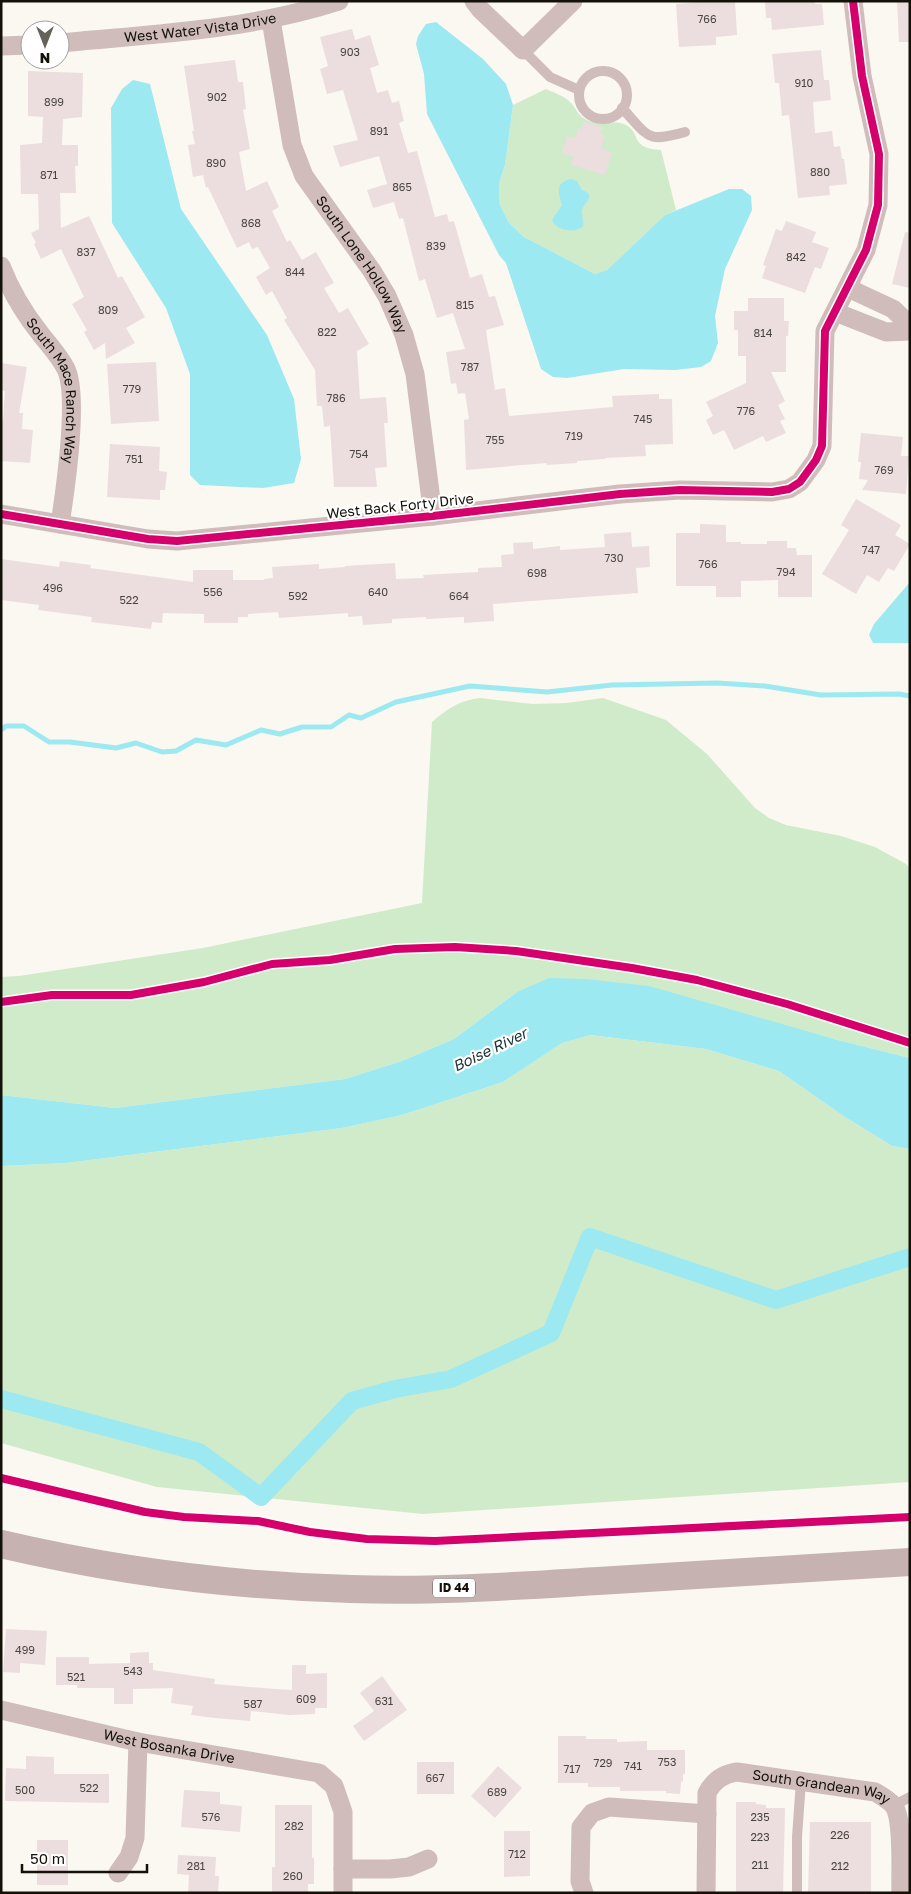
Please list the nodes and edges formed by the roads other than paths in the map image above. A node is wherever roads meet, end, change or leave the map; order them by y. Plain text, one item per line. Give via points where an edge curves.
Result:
1 (339, 1) edge
2 (474, 1) edge
3 (573, 1) edge
4 (853, 1) edge
5 (270, 20) junction
6 (70, 42) edge
7 (20, 45) edge
8 (1, 46) edge
9 (523, 50) junction
10 (579, 90) junction
11 (622, 108) junction
12 (685, 132) dead end
13 (1, 266) edge
14 (848, 288) junction
15 (835, 312) junction
16 (910, 325) edge
17 (910, 331) edge
18 (1, 514) edge
19 (433, 516) junction
20 (60, 524) junction
21 (1, 1544) edge
22 (910, 1562) edge
23 (1, 1710) edge
24 (138, 1742) junction
25 (801, 1781) junction
26 (902, 1801) edge
27 (707, 1814) junction
28 (428, 1859) dead end
29 (343, 1869) junction
30 (118, 1872) dead end
31 (343, 1893) edge
32 (584, 1893) edge
33 (706, 1893) edge
34 (797, 1893) edge
35 (900, 1893) edge

1 - 5 street, West Water Vista Drive
2 - 9 street
3 - 9 street
4 - 14 street via 862,76 879,154 878,205 866,250
5 - 6 street, West Water Vista Drive via 186,32
5 - 19 street, South Lone Hollow Way via 292,145 304,176 388,296 404,335 415,374
7 - 8 street
9 - 10 lane via 550,77
10 - 11 lane via 581,106 593,117 609,118
10 - 11 lane via 587,77 594,73 601,71 615,75 621,80 626,94
11 - 12 lane via 648,136 660,138
13 - 20 street, South Mace Ranch Way via 8,284 67,370 71,392 70,422 67,483
14 - 15 street
14 - 16 street via 893,308
15 - 17 street via 886,332
15 - 19 street, West Back Forty Drive via 826,331 822,446 800,482 789,489 772,492 680,490
18 - 20 street, West Back Forty Drive
19 - 20 street, West Back Forty Drive via 177,541
21 - 22 main road, ID 44 via 138,1571 230,1582 352,1589 502,1587
23 - 24 street, West Bosanka Drive
24 - 29 street, West Bosanka Drive via 319,1773 334,1786 343,1812
24 - 30 street via 135,1838 129,1857
25 - 26 street, South Grandean Way via 875,1792
25 - 27 street, South Grandean Way via 737,1772 719,1778 707,1793
25 - 34 lane
26 - 35 street, South Grandean Way
27 - 32 street via 609,1807 592,1813 581,1827 580,1881
27 - 33 street
28 - 29 street via 409,1867
29 - 31 street

